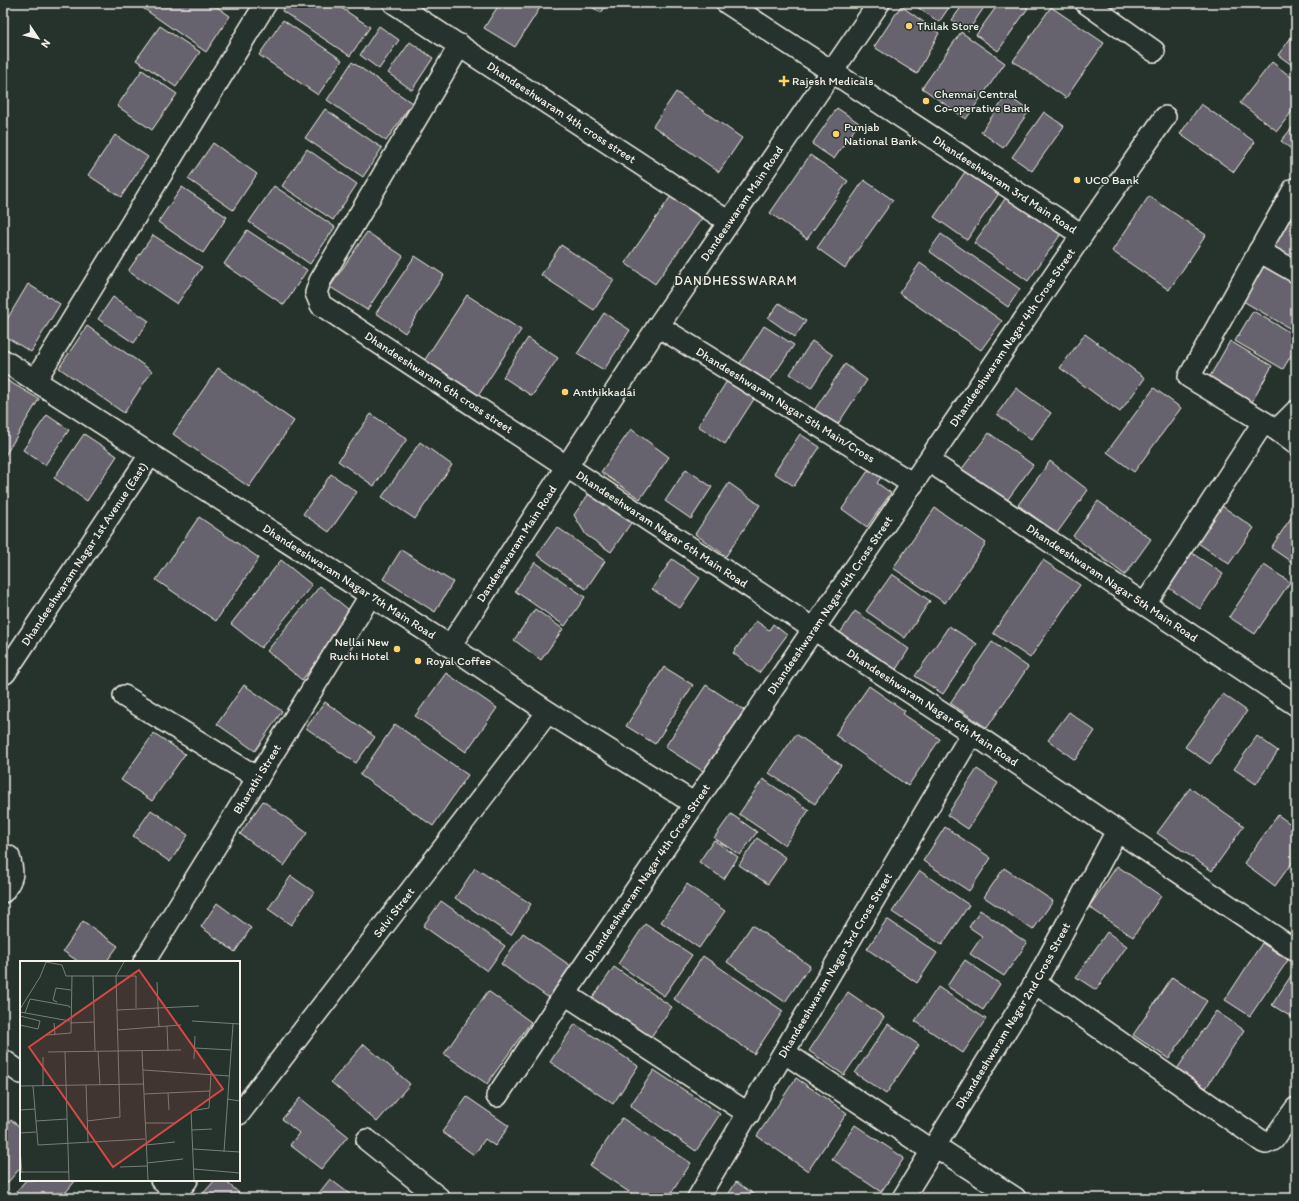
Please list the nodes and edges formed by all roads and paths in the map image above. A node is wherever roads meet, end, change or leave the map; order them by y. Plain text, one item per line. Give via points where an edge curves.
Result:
1 (266, 3) edge
2 (394, 3) edge
3 (728, 3) edge
4 (879, 3) edge
5 (1086, 3) edge
6 (460, 45) junction
7 (1154, 51) dead end
8 (833, 70) junction
9 (1165, 117) dead end
10 (1294, 189) dead end
11 (729, 222) junction
12 (1082, 235) junction
13 (1259, 251) junction
14 (1296, 272) edge
15 (658, 326) junction
16 (3, 360) edge
17 (35, 381) junction
18 (1284, 420) edge
19 (1296, 444) edge
20 (150, 455) junction
21 (929, 461) junction
22 (567, 466) junction
23 (913, 484) junction
24 (370, 596) junction
25 (1145, 604) junction
26 (814, 629) junction
27 (450, 646) junction
28 (5, 673) dead end
29 (124, 696) dead end
30 (1296, 705) edge
31 (548, 712) junction
32 (972, 734) junction
33 (258, 778) junction
34 (694, 804) junction
35 (1117, 831) junction
36 (3, 854) edge
37 (3, 892) edge
38 (1296, 951) edge
39 (145, 961) edge
40 (1035, 983) junction
41 (565, 994) junction
42 (784, 1053) junction
43 (3, 1060) edge
44 (20, 1072) edge
45 (497, 1096) dead end
46 (1296, 1108) edge
47 (240, 1113) edge
48 (749, 1114) junction
49 (367, 1140) dead end
50 (934, 1149) junction
51 (163, 1181) edge
52 (179, 1190) edge
53 (439, 1198) edge
54 (698, 1198) edge
55 (903, 1198) edge
56 (1015, 1198) edge

1 - 17 street
2 - 6 street, Dhandeeshwaram 4th cross street
3 - 8 street, Dhandeeshwaram 3rd Main Road
4 - 8 street, Dandeeswaram Main Road
5 - 7 street
6 - 11 street, Dhandeeshwaram 4th cross street
6 - 22 street, Dhandeeshwaram 6th cross street via 320,281 316,293 322,305
8 - 11 street, Dandeeswaram Main Road
8 - 12 street, Dhandeeshwaram 3rd Main Road
9 - 12 street, Dhandeeshwaram Nagar 4th Cross Street
10 - 13 street
11 - 15 street, Dandeeswaram Main Road
12 - 21 street, Dhandeeshwaram Nagar 4th Cross Street
13 - 14 street
13 - 18 street via 1189,376
15 - 22 street, Dandeeswaram Main Road
15 - 23 street, Dhandeeshwaram Nagar 5th Main/Cross
16 - 17 street, Dhandeeshwaram Nagar 7th Main Road
17 - 20 street, Dhandeeshwaram Nagar 7th Main Road
18 - 19 street
18 - 25 street
20 - 24 street, Dhandeeshwaram Nagar 7th Main Road
20 - 28 street, Dhandeeshwaram Nagar 1st Avenue (East)
21 - 23 street, Dhandeeshwaram Nagar 4th Cross Street
21 - 25 street, Dhandeeshwaram Nagar 5th Main Road
22 - 26 street, Dhandeeshwaram Nagar 6th Main Road
22 - 27 street, Dandeeswaram Main Road
23 - 26 street, Dhandeeshwaram Nagar 4th Cross Street
24 - 27 street, Dhandeeshwaram Nagar 7th Main Road
24 - 33 street, Bharathi Street
25 - 30 street, Dhandeeshwaram Nagar 5th Main Road
26 - 32 street, Dhandeeshwaram Nagar 6th Main Road
26 - 34 street, Dhandeeshwaram Nagar 4th Cross Street
27 - 31 street, Dhandeeshwaram Nagar 7th Main Road
29 - 33 street
31 - 34 street, Dhandeeshwaram Nagar 7th Main Road
31 - 47 street, Selvi Street
32 - 35 street, Dhandeeshwaram Nagar 6th Main Road
32 - 42 street, Dhandeeshwaram Nagar 3rd Cross Street
33 - 39 street, Bharathi Street
34 - 41 street, Dhandeeshwaram Nagar 4th Cross Street
35 - 38 street, Dhandeeshwaram Nagar 6th Main Road
35 - 40 street, Dhandeeshwaram Nagar 2nd Cross Street
36 - 37 street via 9,857 13,871
40 - 46 street via 1266,1143 1273,1140
40 - 50 street, Dhandeeshwaram Nagar 2nd Cross Street
41 - 45 street, Dhandeeshwaram Nagar 4th Cross Street
41 - 48 street
42 - 48 street, Dhandeeshwaram Nagar 3rd Cross Street
42 - 50 street
43 - 44 street
48 - 54 street, Dhandeeshwaram Nagar 3rd Cross Street
49 - 53 street
50 - 55 street, Dhandeeshwaram Nagar 2nd Cross Street
50 - 56 street
51 - 52 street

